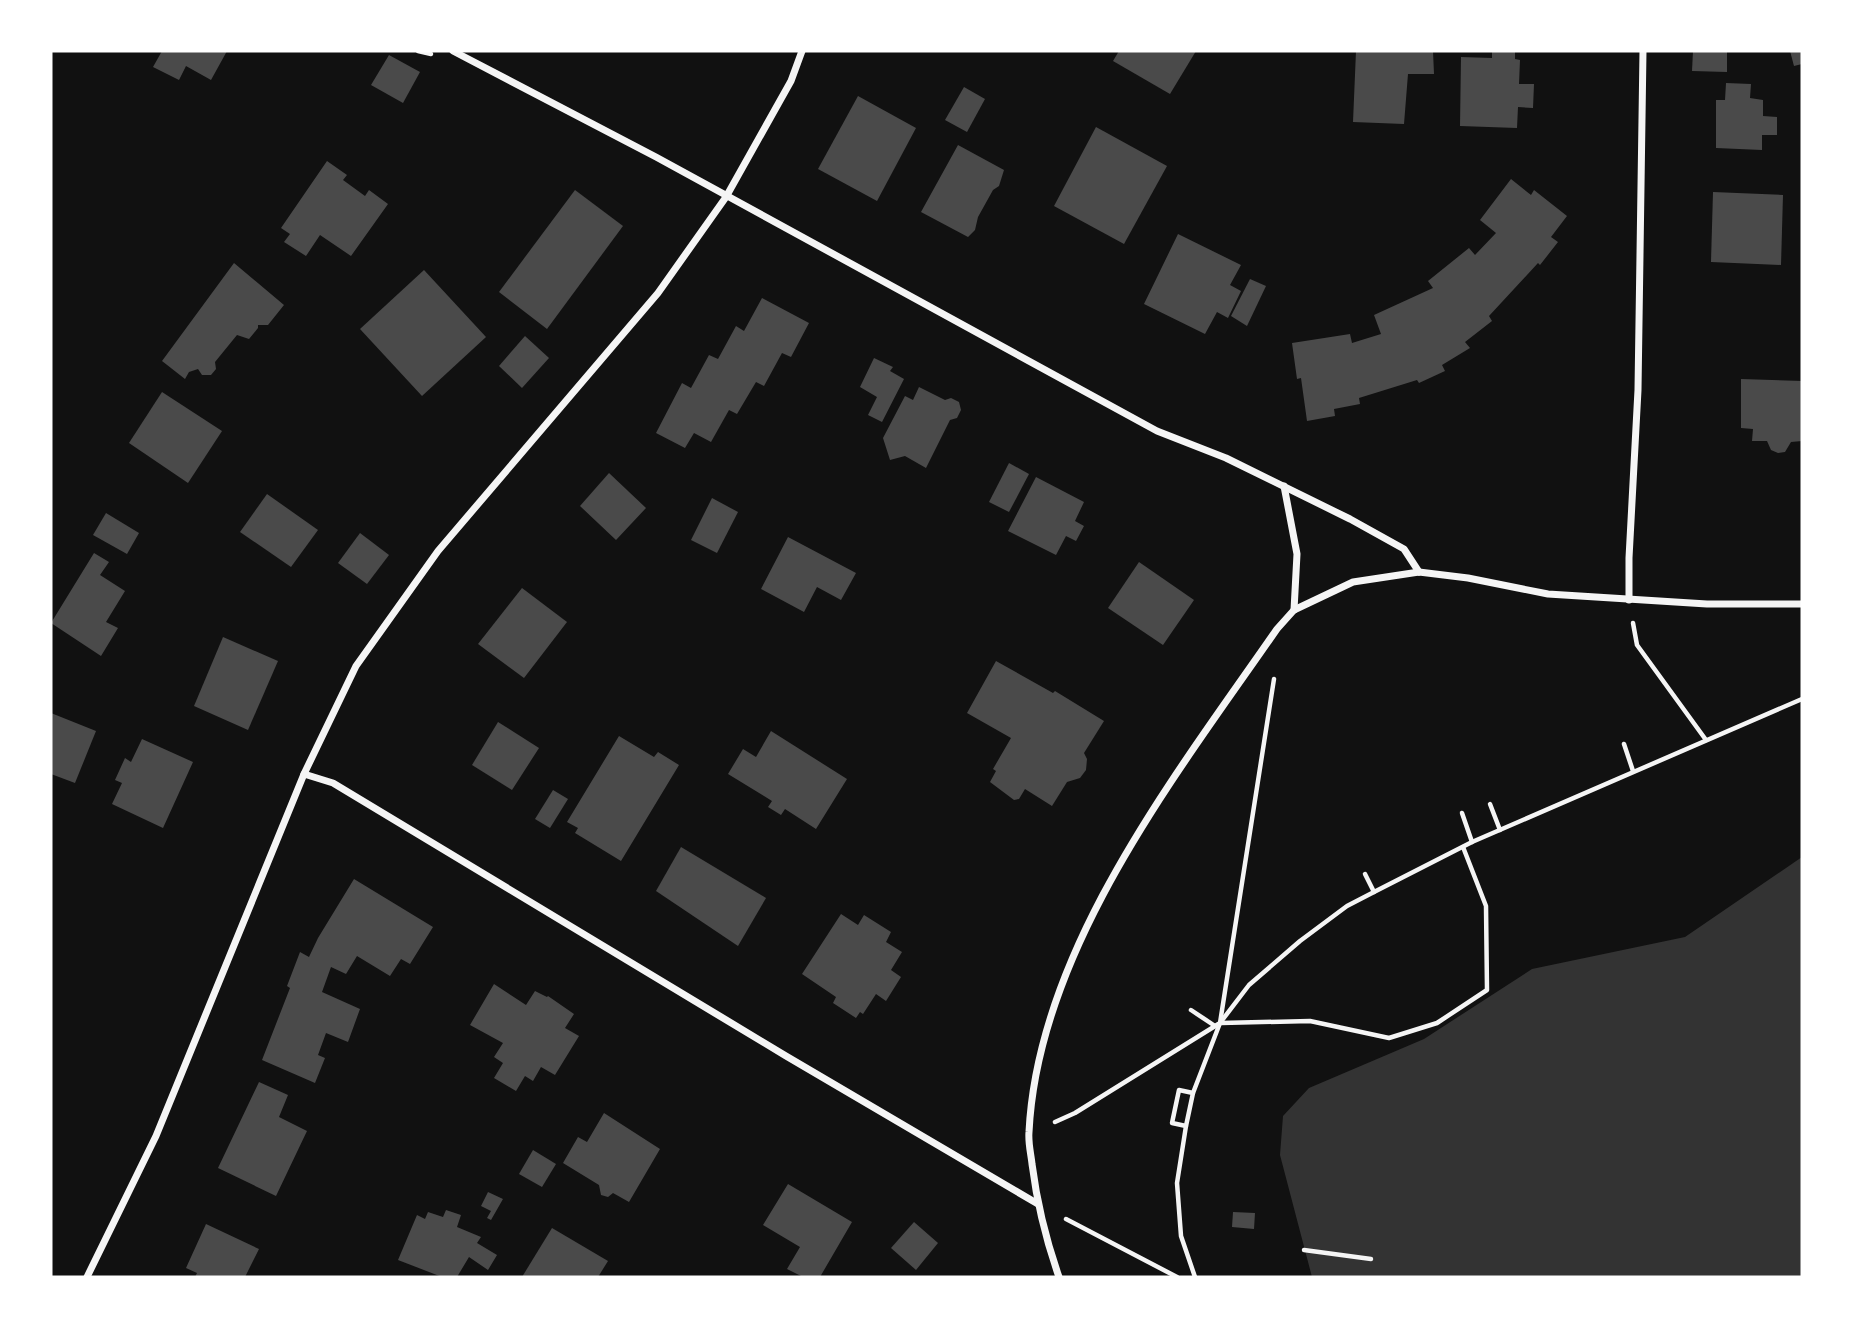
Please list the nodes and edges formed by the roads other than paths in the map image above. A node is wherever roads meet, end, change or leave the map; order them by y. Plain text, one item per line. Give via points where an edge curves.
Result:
1 (453, 51) edge
2 (802, 51) edge
3 (1643, 51) edge
4 (726, 197) junction
5 (1284, 486) junction
6 (1419, 572) junction
7 (1629, 600) junction
8 (1802, 604) edge
9 (1294, 610) junction
10 (304, 774) junction
11 (1038, 1204) junction
12 (87, 1277) edge
13 (1059, 1277) edge

1 - 4 street
2 - 4 street via 791,81
3 - 7 street via 1638,390
4 - 5 street via 1157,431
4 - 10 street via 658,293 439,551 356,666
5 - 6 street via 1404,549
5 - 9 street via 1297,554
6 - 7 street via 1548,594
6 - 9 street via 1353,582
7 - 8 street
9 - 11 street via 1149,813 1061,984 1035,1072 1029,1135
10 - 11 street via 333,783
10 - 12 street via 156,1136
11 - 13 street

